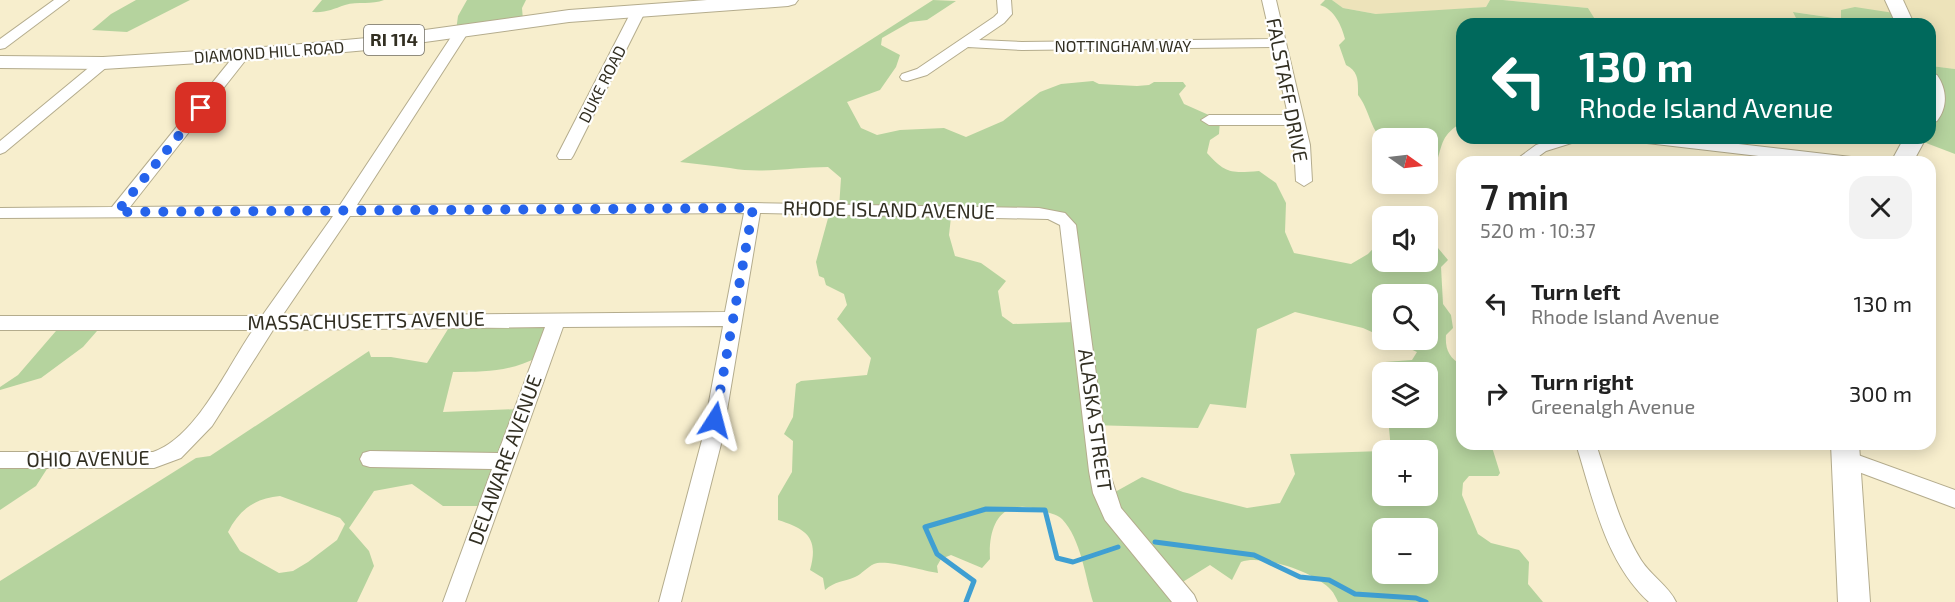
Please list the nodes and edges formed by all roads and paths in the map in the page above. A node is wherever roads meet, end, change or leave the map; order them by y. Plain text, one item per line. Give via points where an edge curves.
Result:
1 (62, 0) edge
2 (788, 0) edge
3 (1004, 0) edge
4 (1269, 0) edge
5 (1894, 0) edge
6 (678, 4) edge
7 (635, 11) junction
8 (1902, 18) edge
9 (462, 30) junction
10 (967, 43) junction
11 (1279, 43) junction
12 (0, 45) edge
13 (243, 54) junction
14 (0, 62) edge
15 (103, 63) junction
16 (907, 77) dead end
17 (1209, 120) dead end
18 (1296, 120) junction
19 (1553, 144) edge
20 (1698, 144) edge
21 (0, 149) edge
22 (565, 156) dead end
23 (1529, 156) edge
24 (1800, 156) edge
25 (1304, 181) dead end
26 (753, 208) junction
27 (344, 211) junction
28 (117, 212) junction
29 (0, 213) edge
30 (1059, 216) joint
31 (557, 319) junction
32 (732, 319) junction
33 (269, 322) junction
34 (0, 323) edge
35 (1588, 450) edge
36 (1846, 451) edge
37 (370, 459) dead end
38 (0, 460) edge
39 (505, 461) junction
40 (1955, 499) edge
41 (454, 602) edge
42 (670, 602) edge
43 (1184, 602) edge
44 (1665, 602) edge
45 (1854, 602) edge

1 - 12 street
2 - 6 main road, DIAMOND HILL ROAD / RI 114
3 - 10 street via 1005,14
4 - 11 street, FALSTAFF DRIVE
5 - 8 street
6 - 7 main road, DIAMOND HILL ROAD / RI 114
7 - 9 main road, DIAMOND HILL ROAD / RI 114
7 - 22 street, DUKE ROAD via 636,16
9 - 13 main road, DIAMOND HILL ROAD / RI 114 via 345,46
9 - 27 street
10 - 11 street, NOTTINGHAM WAY
10 - 16 street via 922,72
11 - 18 street, FALSTAFF DRIVE
13 - 15 main road, DIAMOND HILL ROAD / RI 114
13 - 28 street
14 - 15 main road, DIAMOND HILL ROAD / RI 114
15 - 21 street
17 - 18 street
18 - 25 street, FALSTAFF DRIVE
19 - 23 street
20 - 24 street
26 - 27 street, RHODE ISLAND AVENUE
26 - 30 street, RHODE ISLAND AVENUE
26 - 32 street
27 - 28 street, RHODE ISLAND AVENUE
27 - 33 street
28 - 29 street, RHODE ISLAND AVENUE
30 - 43 street, ALASKA STREET via 1068,225 1104,493 1113,514
31 - 32 street, MASSACHUSETTS AVENUE
31 - 33 street, MASSACHUSETTS AVENUE
31 - 39 street, DELAWARE AVENUE
32 - 42 street via 712,440
33 - 34 street, MASSACHUSETTS AVENUE
33 - 38 street, OHIO AVENUE via 224,392 174,452 154,460
35 - 44 street via 1627,555 1638,574
36 - 40 street
36 - 45 street
37 - 39 street
39 - 41 street, DELAWARE AVENUE

